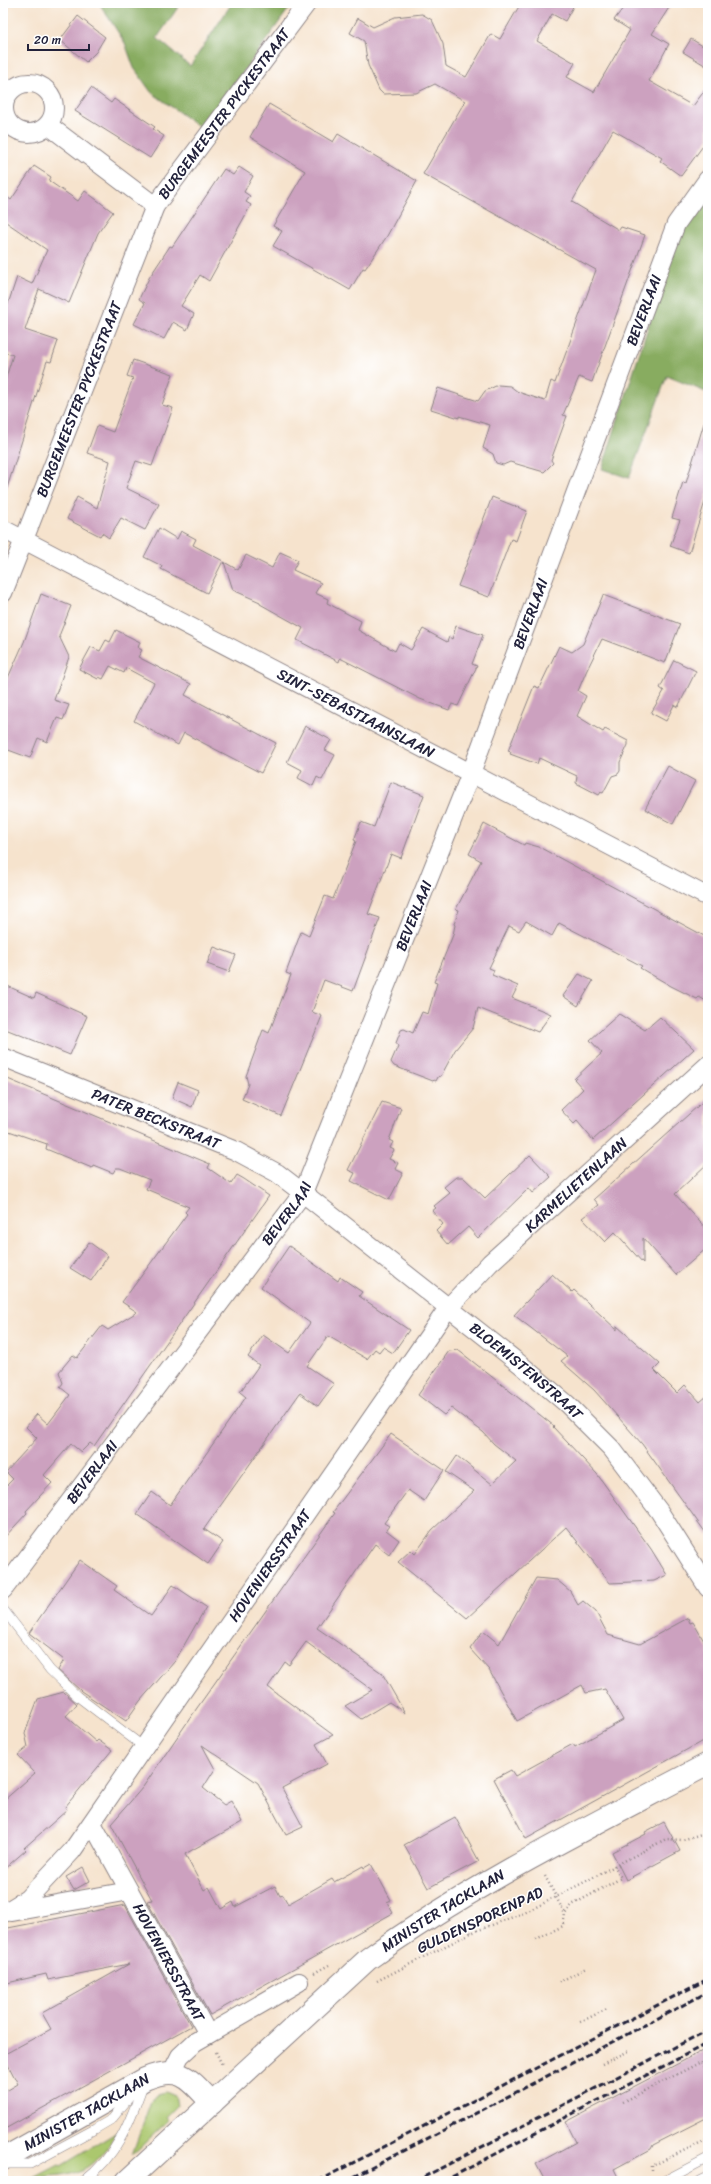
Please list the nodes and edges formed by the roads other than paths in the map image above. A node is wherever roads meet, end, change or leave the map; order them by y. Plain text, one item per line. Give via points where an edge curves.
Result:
1 (307, 3) edge
2 (48, 125) dead end
3 (708, 179) edge
4 (155, 206) junction
5 (3, 529) edge
6 (23, 539) junction
7 (3, 593) edge
8 (471, 773) junction
9 (708, 897) edge
10 (3, 1057) edge
11 (708, 1065) edge
12 (303, 1193) junction
13 (448, 1308) junction
14 (708, 1588) edge
15 (3, 1590) edge
16 (3, 1609) edge
17 (145, 1748) junction
18 (708, 1764) edge
19 (92, 1823) junction
20 (129, 1891) junction
21 (4, 1914) edge
22 (299, 1982) dead end
23 (208, 2034) junction
24 (172, 2072) junction
25 (145, 2079) junction
26 (212, 2103) junction
27 (708, 2158) edge
28 (3, 2159) edge
29 (3, 2164) edge
30 (708, 2177) edge
31 (87, 2179) edge
32 (78, 2181) edge
33 (127, 2181) edge
34 (664, 2181) edge
35 (700, 2181) edge

1 - 4 street, BURGEMEESTER PYCKESTRAAT
2 - 4 street, BURGEMEESTER PYCKESTRAAT
3 - 8 street, BEVERLAAI via 676,224
4 - 6 street, BURGEMEESTER PYCKESTRAAT
5 - 6 street, SINT-SEBASTIAANSLAAN
6 - 7 street, BURGEMEESTER PYCKESTRAAT
6 - 8 street, SINT-SEBASTIAANSLAAN
8 - 9 street, SINT-SEBASTIAANSLAAN
8 - 12 street, BEVERLAAI
10 - 12 street, PATER BECKSTRAAT via 236,1151 277,1173
11 - 13 street, KARMELIETENLAAN via 490,1263
12 - 13 street, BLOEMISTENSTRAAT
12 - 15 street, BEVERLAAI
13 - 14 street, BLOEMISTENSTRAAT via 567,1404 612,1449 659,1511
13 - 17 street, HOVENIERSSTRAAT
16 - 17 lane via 50,1670 76,1696
17 - 19 street, HOVENIERSSTRAAT
18 - 26 main road, MINISTER TACKLAAN via 596,1823 409,1929 368,1958
19 - 20 street, HOVENIERSSTRAAT
19 - 21 street, HOVENIERSSTRAAT via 72,1852 47,1880 27,1899
20 - 21 street, HOVENIERSSTRAAT
20 - 23 street, HOVENIERSSTRAAT
22 - 23 street
23 - 24 street via 184,2050
24 - 25 main road, MINISTER TACKLAAN
24 - 26 main road via 187,2078
25 - 28 main road, MINISTER TACKLAAN
25 - 29 lane via 112,2119 30,2164
25 - 31 lane via 124,2134 114,2151
26 - 33 main road, MINISTER TACKLAAN
27 - 34 lane
30 - 35 lane
31 - 32 lane

